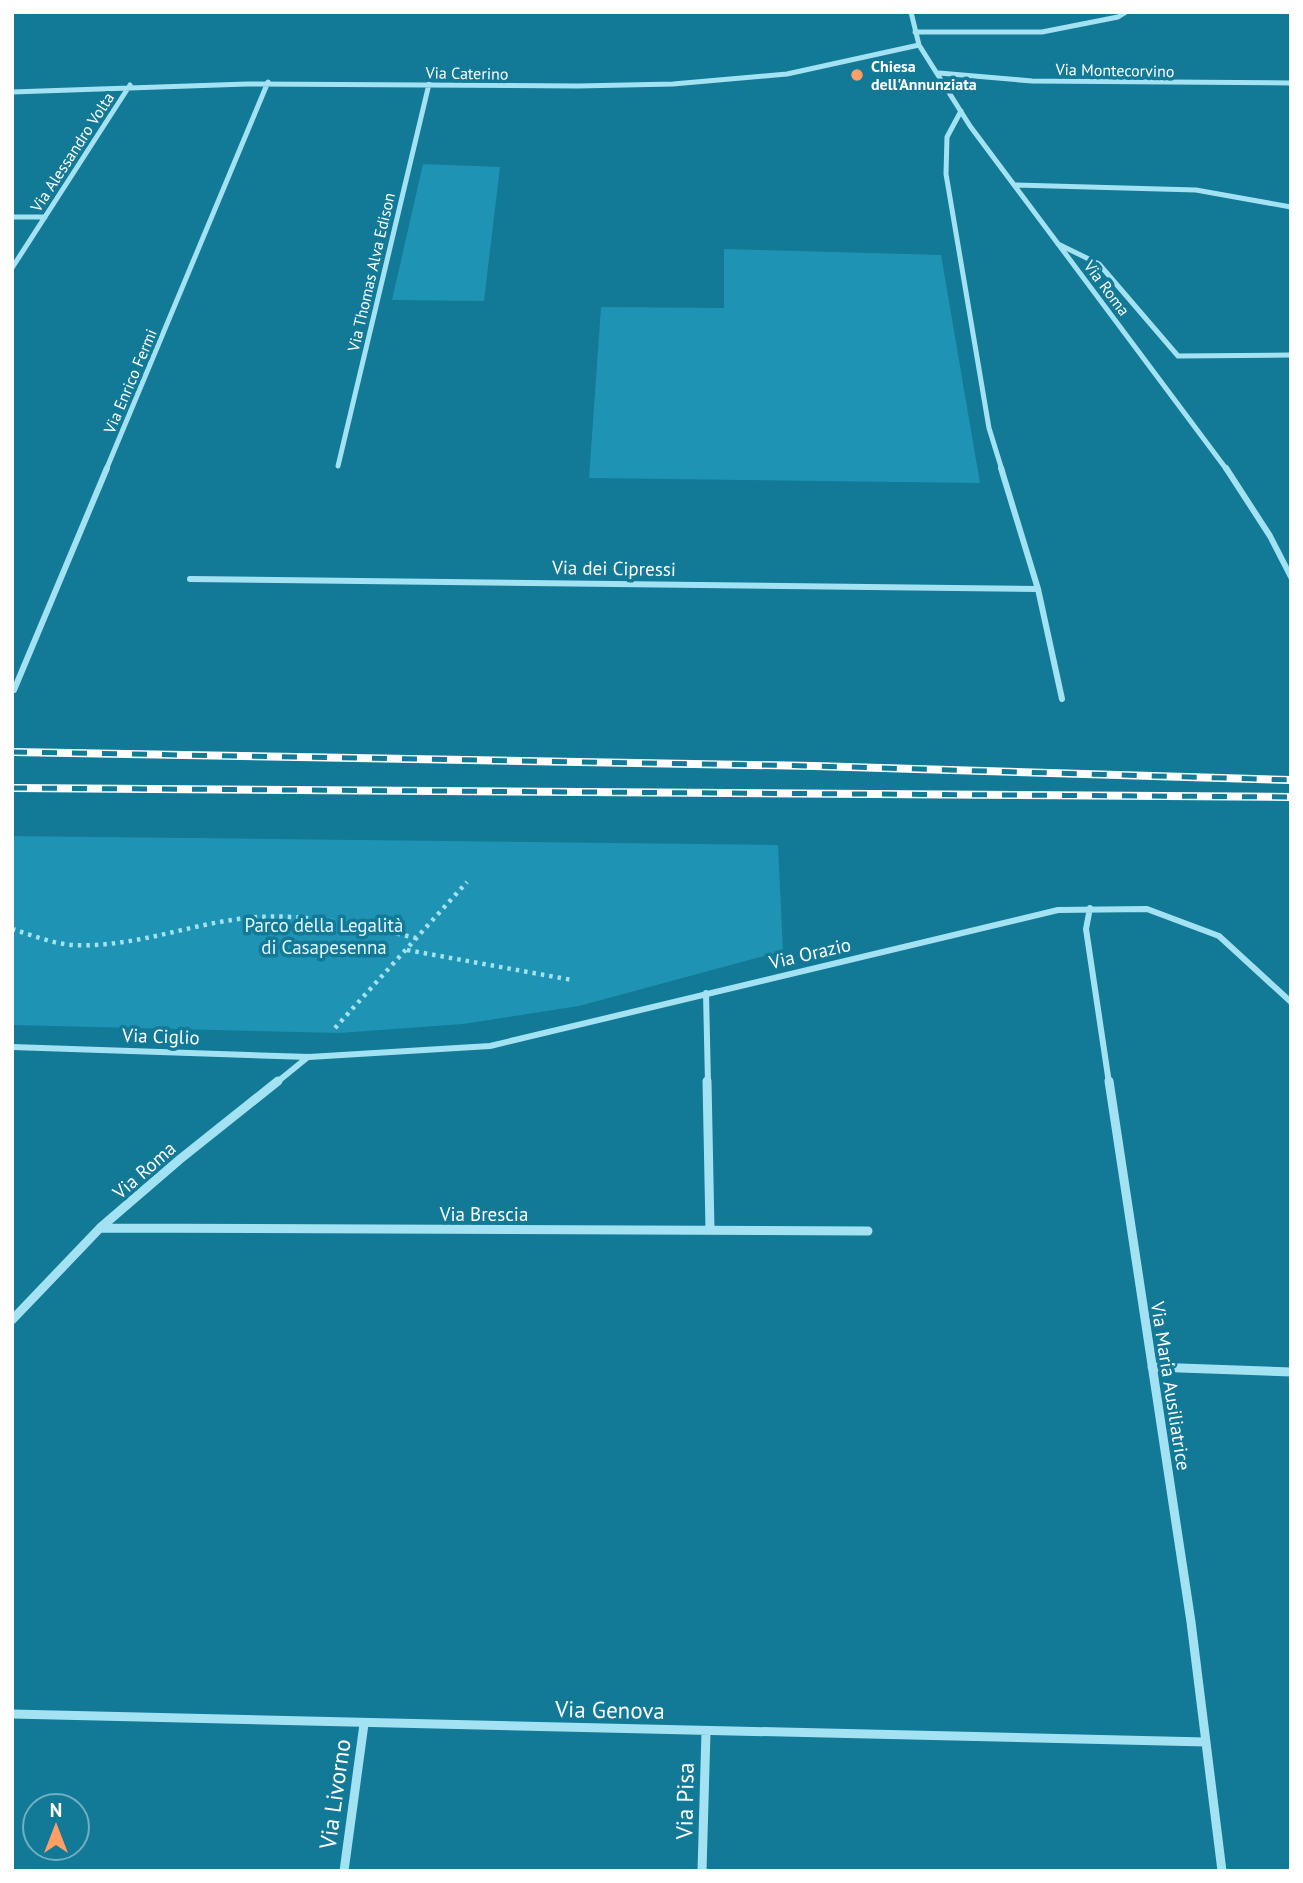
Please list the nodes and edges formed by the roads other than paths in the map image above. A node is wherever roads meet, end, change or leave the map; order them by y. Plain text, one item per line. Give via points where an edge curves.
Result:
1 (911, 12) edge
2 (1126, 12) edge
3 (915, 32) junction
4 (919, 45) junction
5 (939, 73) junction
6 (268, 82) junction
7 (1291, 83) edge
8 (130, 85) junction
9 (429, 85) junction
10 (12, 92) edge
11 (961, 111) junction
12 (1014, 185) junction
13 (1291, 207) edge
14 (12, 217) edge
15 (45, 217) junction
16 (1056, 243) junction
17 (12, 268) edge
18 (1291, 355) edge
19 (338, 466) dead end
20 (1291, 577) edge
21 (190, 579) dead end
22 (1038, 589) junction
23 (14, 690) dead end
24 (1062, 699) dead end
25 (1090, 908) junction
26 (706, 993) junction
27 (1291, 1002) edge
28 (12, 1047) edge
29 (309, 1057) junction
30 (100, 1228) junction
31 (710, 1230) junction
32 (867, 1231) dead end
33 (12, 1320) edge
34 (1152, 1367) junction
35 (1291, 1372) edge
36 (12, 1714) edge
37 (364, 1724) junction
38 (706, 1732) junction
39 (1206, 1742) junction
40 (344, 1871) edge
41 (702, 1871) edge
42 (1222, 1871) edge

1 - 3 street, Via Roma
2 - 3 street via 1118,18 1042,32
3 - 4 street, Via Roma
4 - 5 street, Via Roma
4 - 9 street, Via Caterino via 772,77 715,82
5 - 7 street, Via Montecorvino via 1032,82
5 - 11 street, Via Roma
6 - 8 street, Via Caterino
6 - 9 street, Via Caterino
6 - 23 street, Via Enrico Fermi
8 - 10 street, Via Caterino
8 - 15 street, Via Alessandro Volta
9 - 19 street, Via Thomas Alva Edison
11 - 12 street, Via Roma
11 - 22 street via 947,137 946,174 989,428
12 - 13 street via 1196,190
12 - 16 street, Via Roma
14 - 15 street
15 - 17 street, Via Alessandro Volta
16 - 18 street via 1099,264 1178,356
16 - 20 street, Via Roma via 1228,471
21 - 22 street, Via dei Cipressi
22 - 24 street
25 - 26 street, Via Orazio via 1058,910
25 - 27 street, Via Orazio via 1147,909 1219,936
25 - 34 street, Via Maria Ausiliatrice via 1086,929
26 - 29 street, Via Orazio via 491,1046
26 - 31 street
28 - 29 street, Via Ciglio
29 - 30 street, Via Roma
30 - 31 street, Via Brescia
30 - 33 street, Via Roma
31 - 32 street, Via Brescia
34 - 35 street
34 - 39 street, Via Maria Ausiliatrice
36 - 37 street, Via Genova
37 - 38 street, Via Genova
37 - 40 street, Via Livorno
38 - 39 street, Via Genova
38 - 41 street, Via Pisa
39 - 42 street, Via Maria Ausiliatrice

